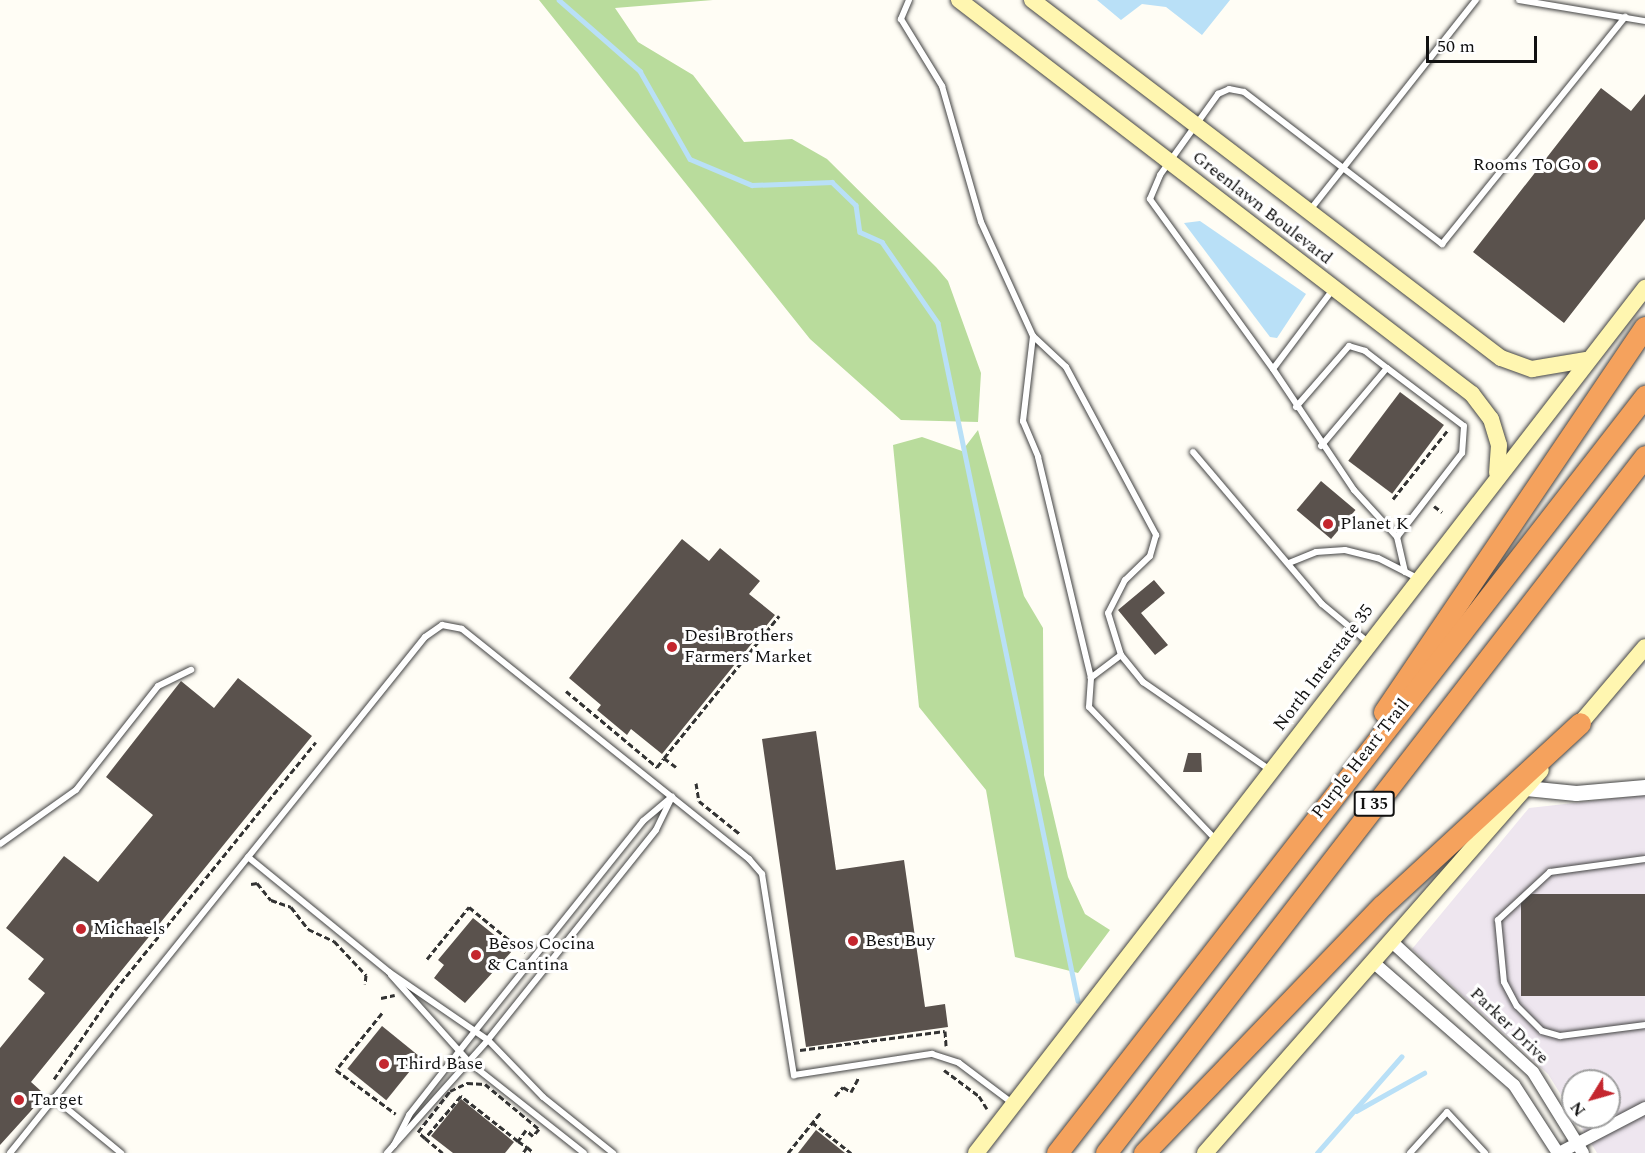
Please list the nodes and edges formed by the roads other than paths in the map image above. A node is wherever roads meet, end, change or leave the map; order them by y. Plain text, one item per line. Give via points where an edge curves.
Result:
1 (909, 0) edge
2 (958, 0) edge
3 (1032, 0) edge
4 (1476, 0) edge
5 (1519, 0) edge
6 (1625, 18) junction
7 (1645, 21) edge
8 (1196, 124) junction
9 (1169, 161) junction
10 (1343, 169) junction
11 (1310, 211) junction
12 (1334, 288) junction
13 (1645, 288) edge
14 (1645, 327) edge
15 (1033, 336) junction
16 (1586, 360) junction
17 (1387, 368) junction
18 (1273, 369) junction
19 (1645, 396) edge
20 (1296, 407) junction
21 (1322, 446) junction
22 (1193, 452) dead end
23 (1645, 456) edge
24 (1497, 473) junction
25 (1397, 537) junction
26 (1289, 562) junction
27 (1411, 575) junction
28 (1368, 642) junction
29 (1645, 647) edge
30 (1121, 655) junction
31 (191, 670) dead end
32 (1091, 678) junction
33 (1580, 723) junction
34 (1270, 770) junction
35 (1645, 787) edge
36 (1526, 788) junction
37 (672, 797) junction
38 (1329, 799) junction
39 (1216, 841) junction
40 (0, 844) edge
41 (248, 857) junction
42 (1645, 859) edge
43 (1391, 941) junction
44 (1373, 962) junction
45 (389, 972) junction
46 (1645, 1024) edge
47 (475, 1031) junction
48 (488, 1040) junction
49 (459, 1052) junction
50 (470, 1063) junction
51 (54, 1098) junction
52 (1013, 1104) junction
53 (1645, 1107) edge
54 (394, 1145) junction
55 (1581, 1148) edge
56 (10, 1153) edge
57 (121, 1153) edge
58 (387, 1153) edge
59 (584, 1153) edge
60 (613, 1153) edge
61 (975, 1153) edge
62 (1057, 1153) edge
63 (1106, 1153) edge
64 (1144, 1153) edge
65 (1205, 1153) edge
66 (1410, 1153) edge
67 (1485, 1153) edge
68 (1559, 1153) edge

1 - 15 lane via 901,19 942,86 981,222
2 - 9 main road, Greenlawn Boulevard
3 - 8 main road, Greenlawn Boulevard
4 - 10 lane
5 - 6 lane
6 - 7 lane
6 - 10 lane via 1442,244
8 - 9 lane
8 - 10 lane via 1218,94 1229,89 1244,92
8 - 11 main road, Greenlawn Boulevard
9 - 12 main road, Greenlawn Boulevard
9 - 18 lane via 1150,191 1152,209
10 - 11 lane
11 - 16 main road, Greenlawn Boulevard via 1501,358 1532,369
12 - 18 lane
12 - 24 main road, Greenlawn Boulevard via 1472,394 1491,419 1499,445
13 - 16 main road, North Interstate 35
14 - 38 highway via 1408,672
15 - 30 lane via 1066,367 1156,535 1150,556 1125,580 1108,613
15 - 32 lane via 1023,421 1038,457
16 - 24 main road, North Interstate 35
17 - 20 lane via 1365,351 1349,346
17 - 21 lane
17 - 25 lane via 1464,426 1465,434 1462,453
18 - 20 lane
19 - 38 highway, Purple Heart Trail / I 35
20 - 21 lane
21 - 25 lane via 1354,490
22 - 26 lane
23 - 63 highway, Purple Heart Trail / I 35
24 - 27 main road, North Interstate 35
25 - 27 lane
26 - 27 lane via 1316,552 1345,550 1378,558
26 - 28 lane via 1328,610
27 - 28 main road, North Interstate 35
28 - 34 main road, North Interstate 35
29 - 33 main road
30 - 32 lane
30 - 34 lane via 1143,682
31 - 40 lane via 158,686 76,790
32 - 39 lane via 1089,707
33 - 36 main road
33 - 64 highway via 1383,904
34 - 39 main road, North Interstate 35
35 - 36 street via 1576,792
36 - 43 main road
37 - 41 lane via 462,629 442,625 425,637
37 - 47 lane via 643,821
37 - 48 lane via 656,830
37 - 52 lane via 762,874 794,1075 932,1054 959,1063
38 - 62 highway, Purple Heart Trail / I 35
39 - 52 main road, North Interstate 35
41 - 45 lane
41 - 51 lane
42 - 46 lane via 1550,872 1498,920 1504,982 1517,1006 1542,1031 1560,1036
43 - 44 main road
43 - 55 street, Parker Drive via 1533,1072
44 - 65 main road
44 - 68 street via 1514,1085
45 - 47 lane
45 - 49 lane
47 - 48 lane
47 - 49 lane
48 - 50 lane
48 - 60 lane via 543,1097
49 - 50 lane
49 - 54 lane via 409,1115
50 - 54 lane
50 - 59 lane
51 - 56 lane
51 - 57 lane
52 - 61 main road, North Interstate 35
53 - 55 street
54 - 58 lane
55 - 68 street
66 - 67 lane via 1447,1112

